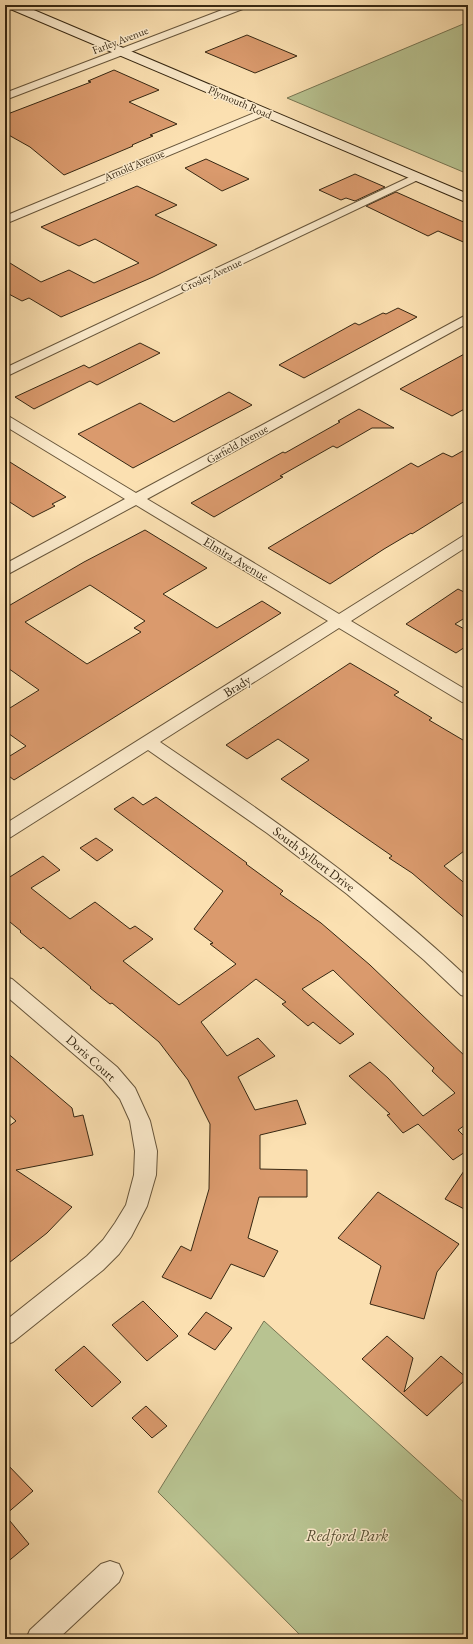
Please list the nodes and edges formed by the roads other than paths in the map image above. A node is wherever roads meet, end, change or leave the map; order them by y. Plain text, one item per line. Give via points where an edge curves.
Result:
1 (12, 5) edge
2 (244, 5) edge
3 (123, 52) junction
4 (5, 97) edge
5 (264, 112) junction
6 (416, 177) junction
7 (468, 199) edge
8 (5, 220) edge
9 (468, 318) edge
10 (5, 373) edge
11 (5, 420) edge
12 (137, 499) junction
13 (468, 539) edge
14 (5, 570) edge
15 (340, 621) junction
16 (468, 698) edge
17 (148, 742) junction
18 (5, 833) edge
19 (5, 984) edge
20 (468, 990) edge
21 (5, 1335) edge
22 (110, 1573) dead end
23 (39, 1639) edge

1 - 3 main road, Plymouth Road
2 - 3 street, Farley Avenue
3 - 4 street, Farley Avenue
3 - 5 main road, Plymouth Road
5 - 6 main road, Plymouth Road
5 - 8 street, Arnold Avenue
6 - 7 main road, Plymouth Road
6 - 10 street, Crosley Avenue
9 - 12 street, Garfield Avenue
11 - 12 street, Elmira Avenue
12 - 14 street, Garfield Avenue
12 - 15 street, Elmira Avenue
13 - 15 street, Brady
15 - 16 street, Elmira Avenue
15 - 17 street, Brady
17 - 18 street, Brady
17 - 20 street, South Sylbert Drive via 283,834 359,892
19 - 21 street, Doris Court via 110,1073 128,1094 140,1121 146,1151 144,1176 136,1206 115,1242 95,1263
22 - 23 street

